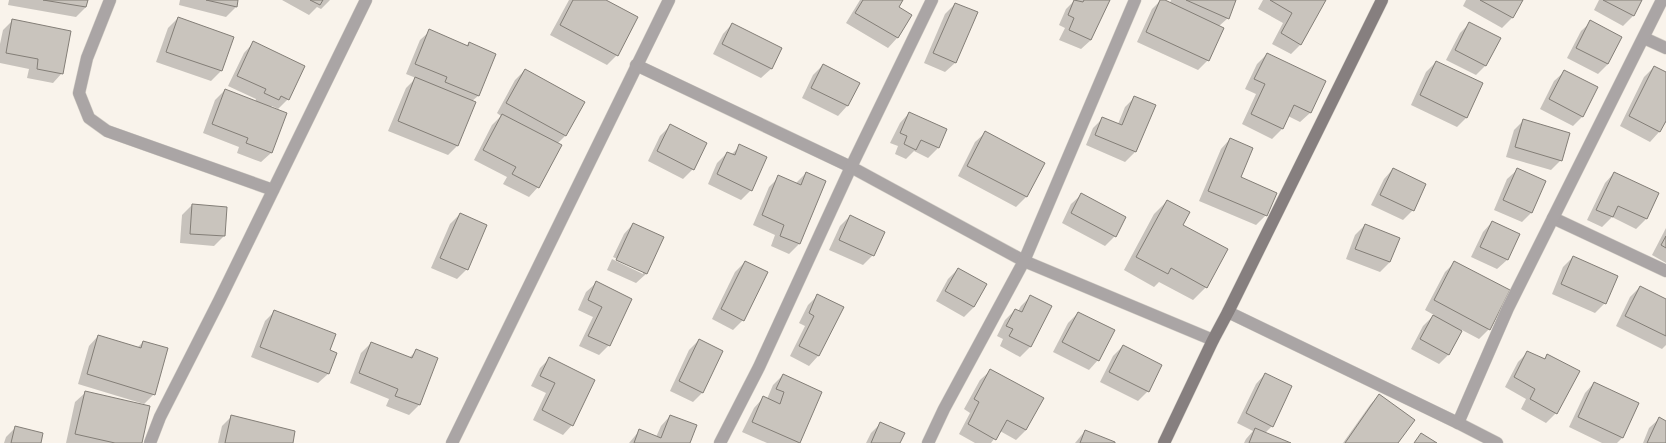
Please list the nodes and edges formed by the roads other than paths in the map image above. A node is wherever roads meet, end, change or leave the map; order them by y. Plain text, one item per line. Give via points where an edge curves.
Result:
1 (110, 0) edge
2 (366, 0) edge
3 (669, 0) edge
4 (932, 0) edge
5 (1136, 0) edge
6 (1382, 0) edge
7 (1662, 0) edge
8 (1644, 38) junction
9 (1666, 48) edge
10 (636, 65) junction
11 (851, 166) junction
12 (272, 190) junction
13 (1553, 218) junction
14 (1024, 261) junction
15 (1666, 271) edge
16 (1228, 312) junction
17 (1213, 340) junction
18 (1458, 423) junction
19 (150, 443) edge
20 (452, 443) edge
21 (720, 443) edge
22 (928, 443) edge
23 (1164, 443) edge
24 (1497, 443) edge

1 - 12 street via 86,58 79,93 89,118 107,131
2 - 12 street
3 - 10 street
4 - 11 street
5 - 14 street
6 - 16 main road
7 - 8 street
8 - 9 street
8 - 13 street
10 - 11 street
10 - 20 street
11 - 14 street
11 - 21 street via 759,367
12 - 19 street via 160,417
13 - 15 street
13 - 18 street via 1508,308
14 - 17 street
14 - 22 street
16 - 17 main road
16 - 18 street
17 - 23 main road
18 - 24 street

